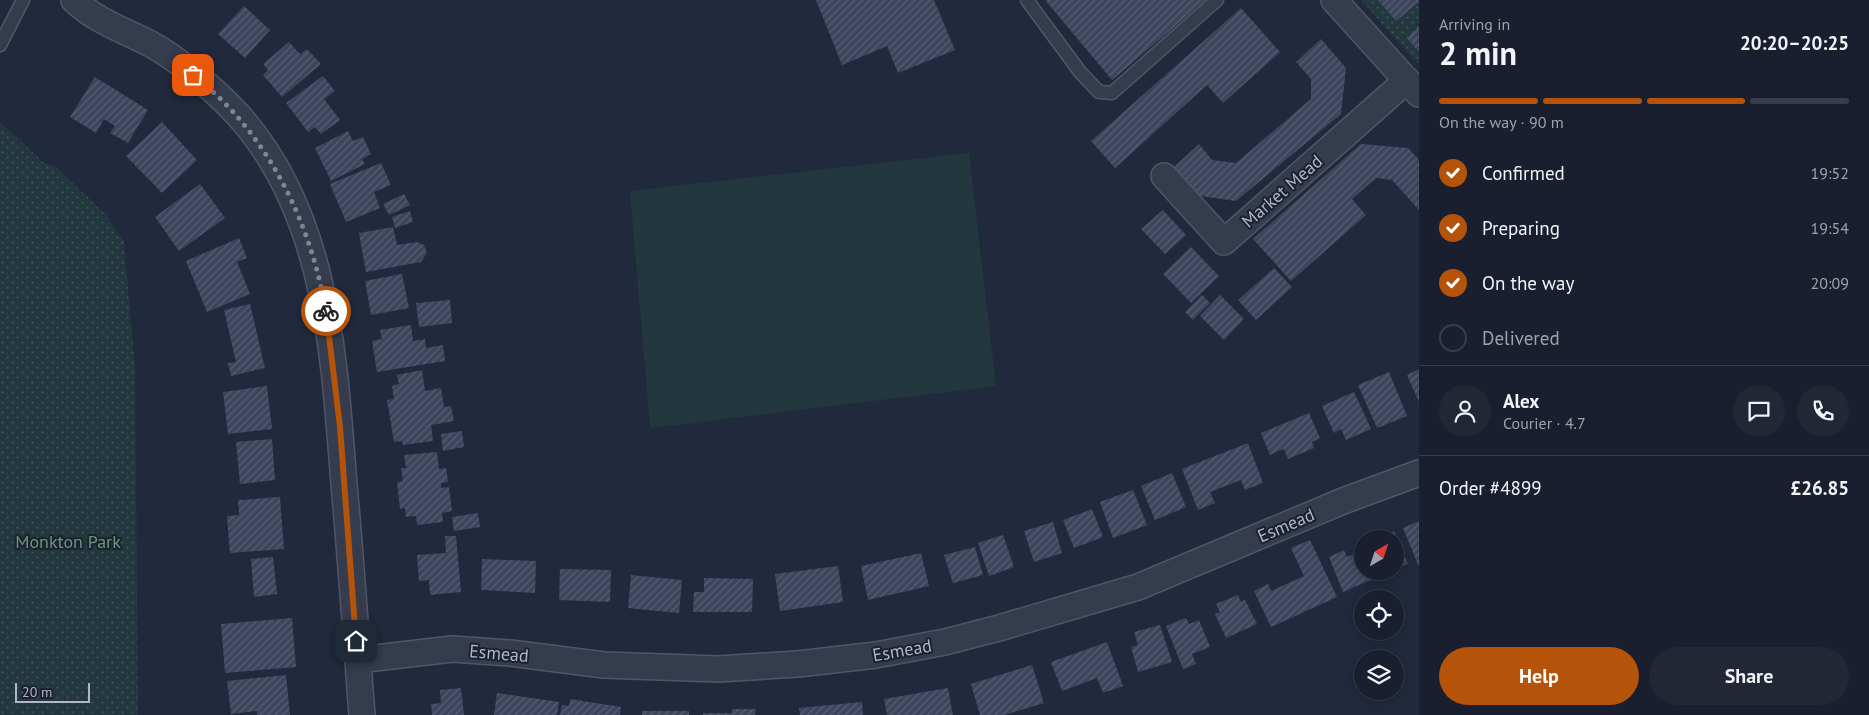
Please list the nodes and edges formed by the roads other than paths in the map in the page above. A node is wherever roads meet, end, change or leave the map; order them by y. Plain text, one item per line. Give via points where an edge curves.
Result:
1 (22, 0) edge
2 (74, 0) edge
3 (1027, 0) edge
4 (1217, 0) edge
5 (1334, 0) edge
6 (0, 45) edge
7 (1413, 87) edge
8 (1164, 176) dead end
9 (1419, 473) edge
10 (358, 660) junction
11 (362, 715) edge

1 - 6 lane
2 - 10 street via 110,26 161,50 217,95 253,135 282,181 298,216 314,262 329,330
3 - 4 lane via 1086,78 1099,92 1112,93
5 - 7 street
7 - 8 street, Market Mead via 1224,242
9 - 10 street, Esmead via 1343,501 1138,587 999,628 885,654 718,669 604,665 510,652 452,649
10 - 11 street

